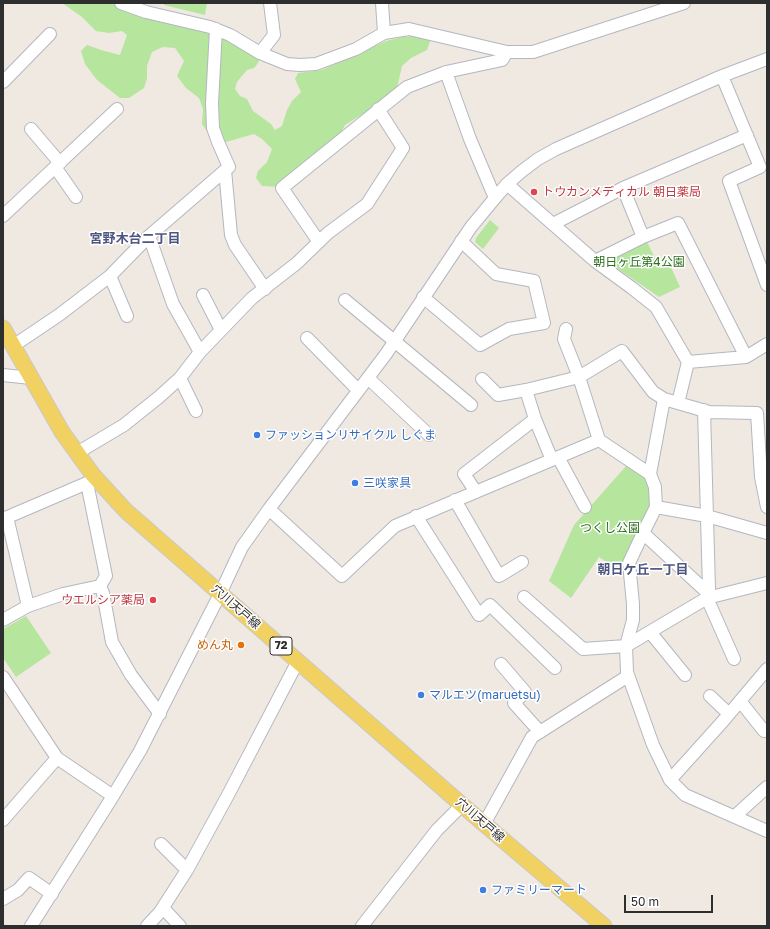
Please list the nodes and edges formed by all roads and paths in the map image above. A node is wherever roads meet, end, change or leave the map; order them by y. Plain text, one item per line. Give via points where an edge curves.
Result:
1 (122, 3) edge
2 (270, 3) edge
3 (382, 3) edge
4 (684, 3) edge
5 (216, 29) junction
6 (384, 33) junction
7 (50, 34) dead end
8 (507, 52) junction
9 (260, 53) junction
10 (767, 59) edge
11 (446, 72) junction
12 (722, 76) junction
13 (3, 82) edge
14 (116, 109) dead end
15 (378, 109) junction
16 (31, 129) dead end
17 (747, 135) junction
18 (58, 165) junction
19 (225, 170) junction
20 (507, 184) junction
21 (623, 188) junction
22 (76, 197) dead end
23 (495, 198) junction
24 (3, 216) edge
25 (553, 224) junction
26 (149, 236) junction
27 (643, 237) junction
28 (461, 241) junction
29 (319, 242) junction
30 (595, 261) junction
31 (110, 276) junction
32 (767, 285) edge
33 (265, 289) junction
34 (203, 295) dead end
35 (423, 297) junction
36 (345, 300) dead end
37 (127, 316) dead end
38 (3, 328) edge
39 (566, 329) dead end
40 (221, 330) junction
41 (307, 338) dead end
42 (394, 341) junction
43 (767, 344) edge
44 (13, 346) junction
45 (200, 352) junction
46 (746, 358) junction
47 (688, 362) junction
48 (3, 375) edge
49 (579, 377) junction
50 (31, 378) junction
51 (180, 378) junction
52 (368, 378) junction
53 (482, 379) dead end
54 (358, 390) junction
55 (526, 390) junction
56 (664, 399) junction
57 (678, 403) junction
58 (471, 405) dead end
59 (704, 410) junction
60 (196, 411) dead end
61 (535, 418) junction
62 (429, 436) dead end
63 (599, 440) junction
64 (77, 453) junction
65 (555, 459) junction
66 (650, 474) junction
67 (764, 476) edge
68 (92, 481) junction
69 (476, 492) junction
70 (455, 500) junction
71 (585, 507) dead end
72 (656, 507) junction
73 (767, 507) edge
74 (269, 509) junction
75 (416, 516) junction
76 (707, 516) junction
77 (5, 518) edge
78 (643, 533) junction
79 (767, 533) edge
80 (522, 562) dead end
81 (767, 582) edge
82 (100, 586) junction
83 (220, 594) junction
84 (708, 595) junction
85 (524, 597) dead end
86 (28, 606) junction
87 (3, 620) edge
88 (650, 632) junction
89 (626, 646) junction
90 (734, 659) dead end
91 (298, 661) junction
92 (502, 664) dead end
93 (555, 668) dead end
94 (767, 669) edge
95 (685, 675) dead end
96 (628, 676) junction
97 (3, 677) edge
98 (7, 690) edge
99 (710, 696) dead end
100 (740, 701) junction
101 (160, 714) junction
102 (729, 714) junction
103 (764, 731) dead end
104 (540, 732) junction
105 (57, 758) junction
106 (670, 780) junction
107 (767, 787) edge
108 (113, 796) junction
109 (462, 805) junction
110 (735, 816) junction
111 (3, 820) edge
112 (484, 824) junction
113 (767, 831) edge
114 (161, 844) dead end
115 (187, 870) junction
116 (52, 894) junction
117 (3, 899) edge
118 (163, 908) junction
119 (31, 926) edge
120 (147, 926) edge
121 (180, 926) edge
122 (362, 926) edge
123 (604, 926) edge

1 - 5 street via 146,12
2 - 9 street via 274,35
3 - 6 street
4 - 8 street via 533,52
5 - 9 street
5 - 19 street via 212,103 214,128 229,167
6 - 8 street via 409,29
6 - 9 street via 356,49 316,64 287,64
7 - 13 street
8 - 11 street via 502,60
10 - 12 street
11 - 15 street via 407,87
11 - 23 street
12 - 17 street
12 - 20 street via 556,149 538,159
14 - 18 street
15 - 29 street via 403,148 367,204
15 - 29 street via 282,188
16 - 18 street
17 - 21 street
17 - 32 street via 760,167 729,181
18 - 22 street
18 - 24 street
19 - 26 street
19 - 33 street via 231,235
20 - 23 street
20 - 25 street
21 - 25 street
21 - 27 street
23 - 28 street
25 - 30 street
26 - 31 street
26 - 45 street via 173,304
27 - 30 street
27 - 46 street via 678,223
28 - 35 street
28 - 35 street via 496,274 534,281 544,323 509,329 480,345
29 - 33 street via 298,263
30 - 47 street via 656,307
31 - 37 street
31 - 44 street
33 - 40 street via 252,298
34 - 40 street
35 - 42 street
36 - 42 street
38 - 44 main road, 穴川天戸線 / 72
39 - 49 street via 564,339
40 - 45 street
41 - 54 street
42 - 52 street
42 - 58 street
43 - 46 street
44 - 50 main road, 穴川天戸線 / 72
45 - 51 street
46 - 47 street
47 - 57 street
48 - 50 street
49 - 55 street
49 - 56 street via 622,350 652,392
49 - 63 street
50 - 64 main road, 穴川天戸線 / 72
51 - 60 street
51 - 64 street via 124,425
52 - 54 street
52 - 62 street
53 - 55 street via 498,395
54 - 74 street
55 - 61 street
56 - 57 street
56 - 66 street
57 - 59 street
59 - 67 street via 757,412
59 - 76 street
61 - 65 street
61 - 69 street via 464,474
63 - 65 street
63 - 66 street
64 - 68 main road, 穴川天戸線 / 72
65 - 69 street
65 - 71 street
66 - 72 street via 655,487
67 - 73 street
68 - 77 street
68 - 82 street via 106,576
68 - 83 main road, 穴川天戸線 / 72
69 - 70 street
70 - 75 street
70 - 80 street via 499,576
72 - 76 street
72 - 78 street
74 - 75 street via 342,576 395,526
74 - 83 street via 242,547
75 - 93 street via 479,615 490,604
76 - 79 street
76 - 84 street
77 - 86 street
78 - 84 street
78 - 89 street via 629,563 633,620
81 - 84 street
82 - 86 street via 63,594
82 - 101 street via 112,642 131,675
83 - 91 main road, 穴川天戸線 / 72
83 - 101 street
84 - 88 street
84 - 90 street
85 - 89 street via 583,649
86 - 87 street
88 - 89 street
88 - 95 street
89 - 96 street
91 - 109 main road, 穴川天戸線 / 72
91 - 115 street
92 - 104 street via 525,692 514,703
94 - 100 street
96 - 104 street
96 - 106 street via 653,746
97 - 98 street
98 - 105 street
99 - 102 street
100 - 102 street
100 - 103 street
101 - 108 street
102 - 106 street
104 - 112 street via 532,738
105 - 108 street
105 - 111 street
106 - 110 street via 685,795
107 - 110 street
108 - 116 street
109 - 112 main road, 穴川天戸線 / 72
109 - 122 street via 437,830
110 - 113 street
112 - 123 main road, 穴川天戸線 / 72
114 - 115 street
115 - 118 street
116 - 117 street via 29,878 18,890
116 - 119 street
118 - 120 street
118 - 121 street

